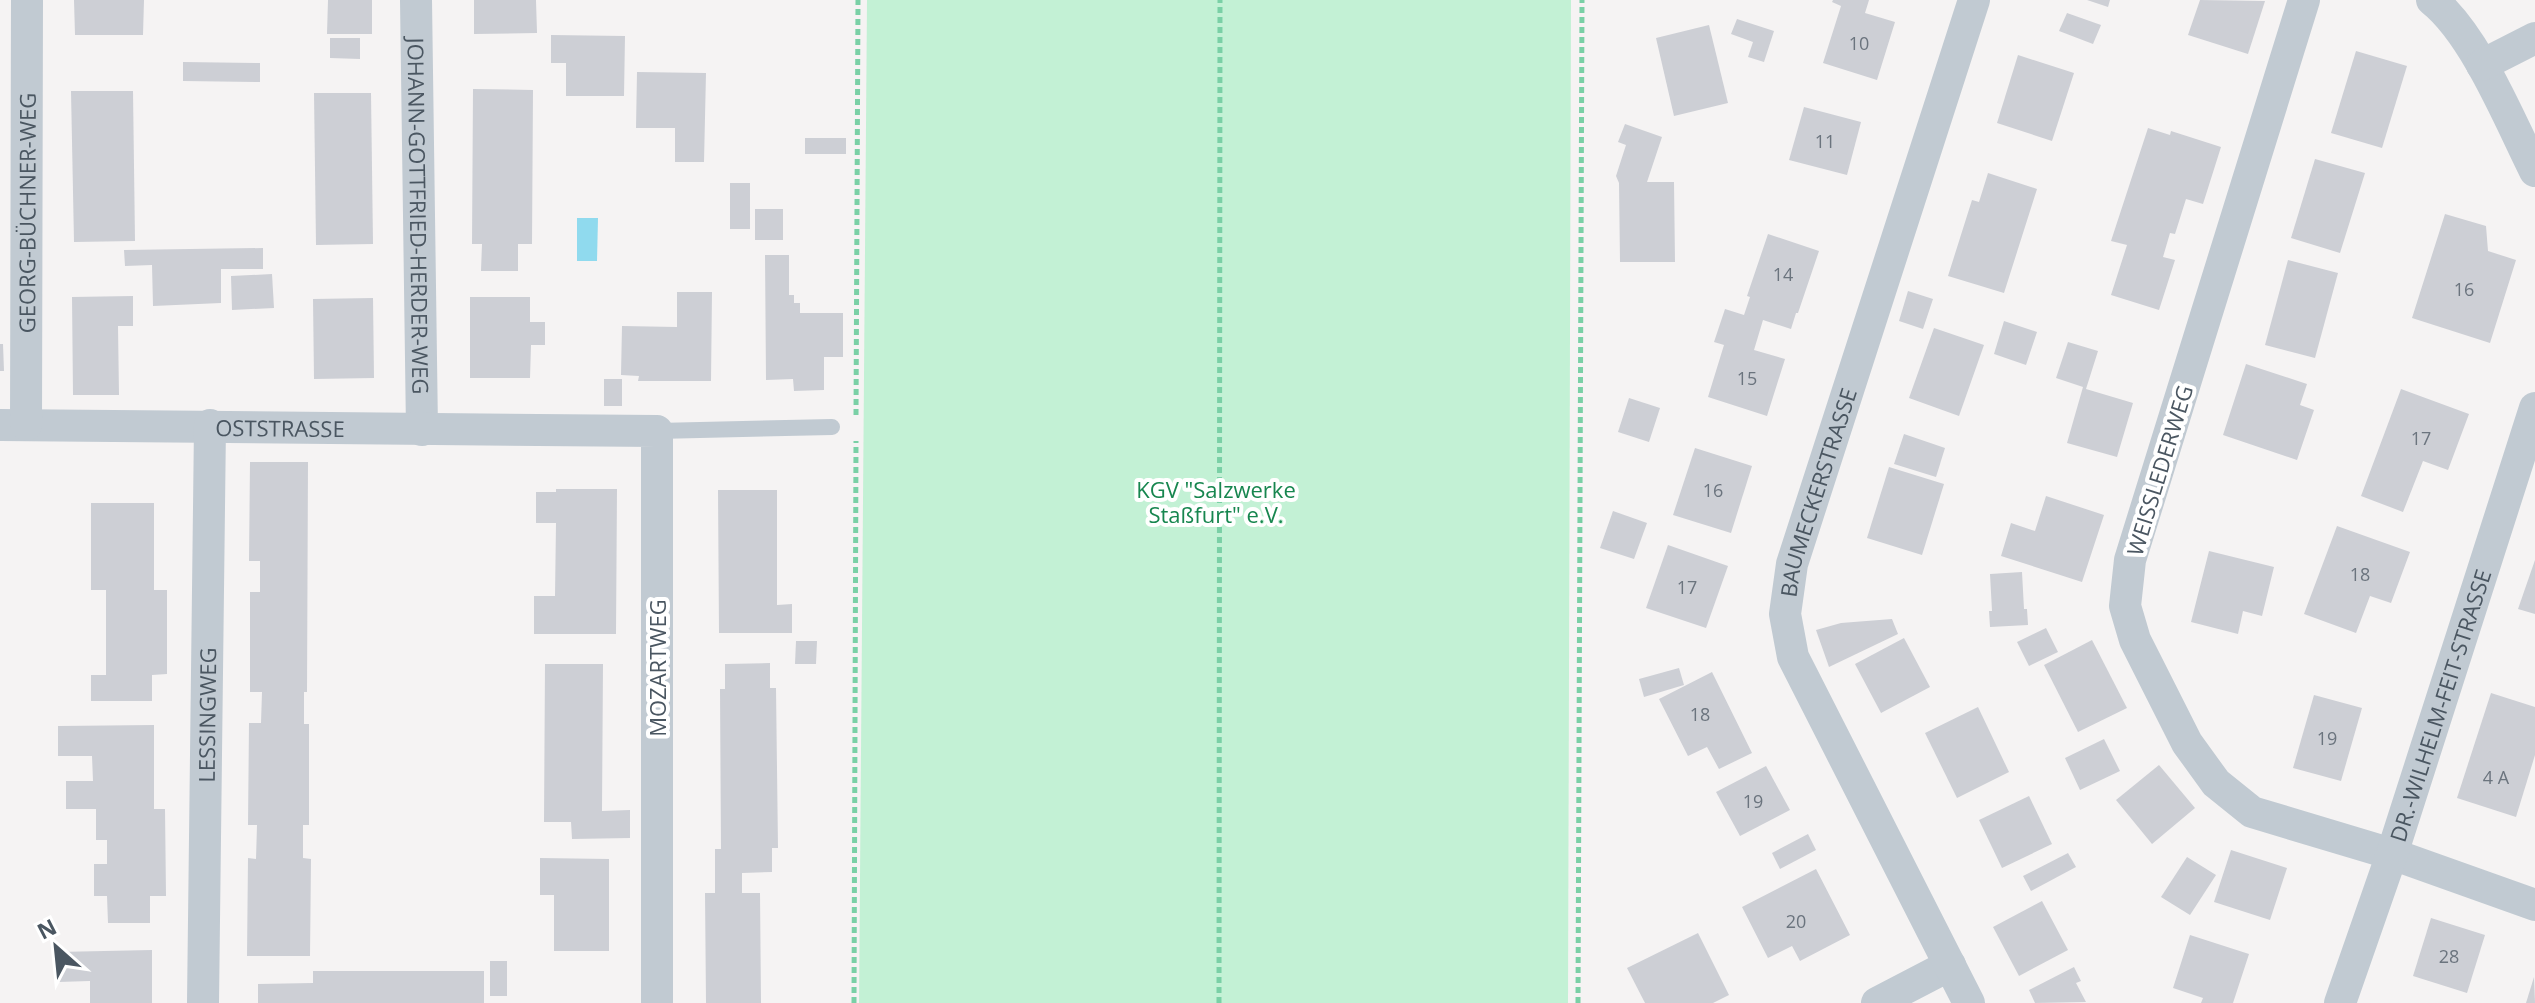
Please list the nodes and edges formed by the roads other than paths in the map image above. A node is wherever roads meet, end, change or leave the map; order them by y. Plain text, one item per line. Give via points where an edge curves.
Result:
1 (27, 0) edge
2 (416, 0) edge
3 (1974, 0) edge
4 (2304, 0) edge
5 (2432, 0) edge
6 (2535, 38) edge
7 (2482, 65) junction
8 (2535, 171) edge
9 (2535, 408) edge
10 (13, 425) edge
11 (210, 425) junction
12 (832, 427) dead end
13 (422, 430) junction
14 (657, 431) junction
15 (2392, 854) junction
16 (2535, 905) edge
17 (1950, 965) junction
18 (203, 1003) edge
19 (657, 1003) edge
20 (1877, 1003) edge
21 (1969, 1003) edge
22 (2340, 1003) edge

1 - 10 street, GEORG-BÜCHNER-WEG
2 - 13 street, JOHANN-GOTTFRIED-HERDER-WEG
3 - 17 street, BAUMECKERSTRASSE via 1792,564 1785,614 1793,657
4 - 15 street, WEISSLEDERWEG via 2130,560 2125,606 2135,640 2187,743 2216,783 2252,812
5 - 7 street via 2444,9
6 - 7 street
7 - 8 street
9 - 15 street, DR.-WILHELM-FEIT-STRASSE
10 - 11 street, OSTSTRASSE
11 - 13 street, OSTSTRASSE
11 - 18 street, LESSINGWEG
12 - 14 lane
13 - 14 street, OSTSTRASSE
14 - 19 street, MOZARTWEG
15 - 16 street, WEISSLEDERWEG
15 - 22 street, DR.-WILHELM-FEIT-STRASSE
17 - 20 street
17 - 21 street, BAUMECKERSTRASSE

